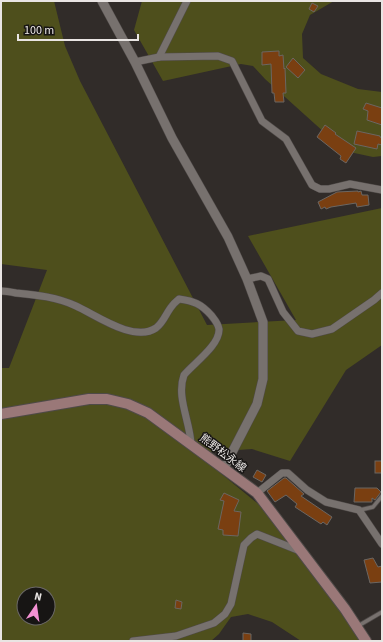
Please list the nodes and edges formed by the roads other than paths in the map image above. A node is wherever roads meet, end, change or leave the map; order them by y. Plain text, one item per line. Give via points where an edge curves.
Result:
1 (102, 1) edge
2 (187, 1) edge
3 (159, 57) junction
4 (135, 62) junction
5 (382, 190) edge
6 (247, 279) junction
7 (1, 291) edge
8 (382, 293) edge
9 (1, 414) edge
10 (190, 444) junction
11 (224, 468) junction
12 (257, 493) junction
13 (382, 496) edge
14 (359, 510) junction
15 (382, 544) edge
16 (300, 550) junction
17 (382, 612) edge
18 (357, 627) junction
19 (133, 641) edge
20 (366, 641) edge

1 - 4 street
2 - 3 street
3 - 4 street
3 - 5 street via 218,56 232,61 262,122 286,139 312,185 320,189 329,189 350,184
4 - 6 street via 172,138 228,237
6 - 8 street via 261,276 268,279 283,312 298,331 312,334 332,329
6 - 11 street via 263,322 263,379 256,404
7 - 10 street via 55,298 113,326 138,332 156,328 179,299 194,301 206,310 216,322 219,329 218,337 184,375 182,381
9 - 10 main road, 熊野松永線 via 89,399 107,399 128,404 148,413
10 - 11 main road, 熊野松永線
11 - 12 main road, 熊野松永線
12 - 14 street via 282,473 288,473 326,502
12 - 16 main road, 熊野松永線
13 - 14 lane via 373,508
14 - 15 street
16 - 18 main road, 熊野松永線
16 - 19 street via 257,534 244,545 231,604 225,614 214,623 176,636
17 - 18 lane
18 - 20 main road, 熊野松永線

